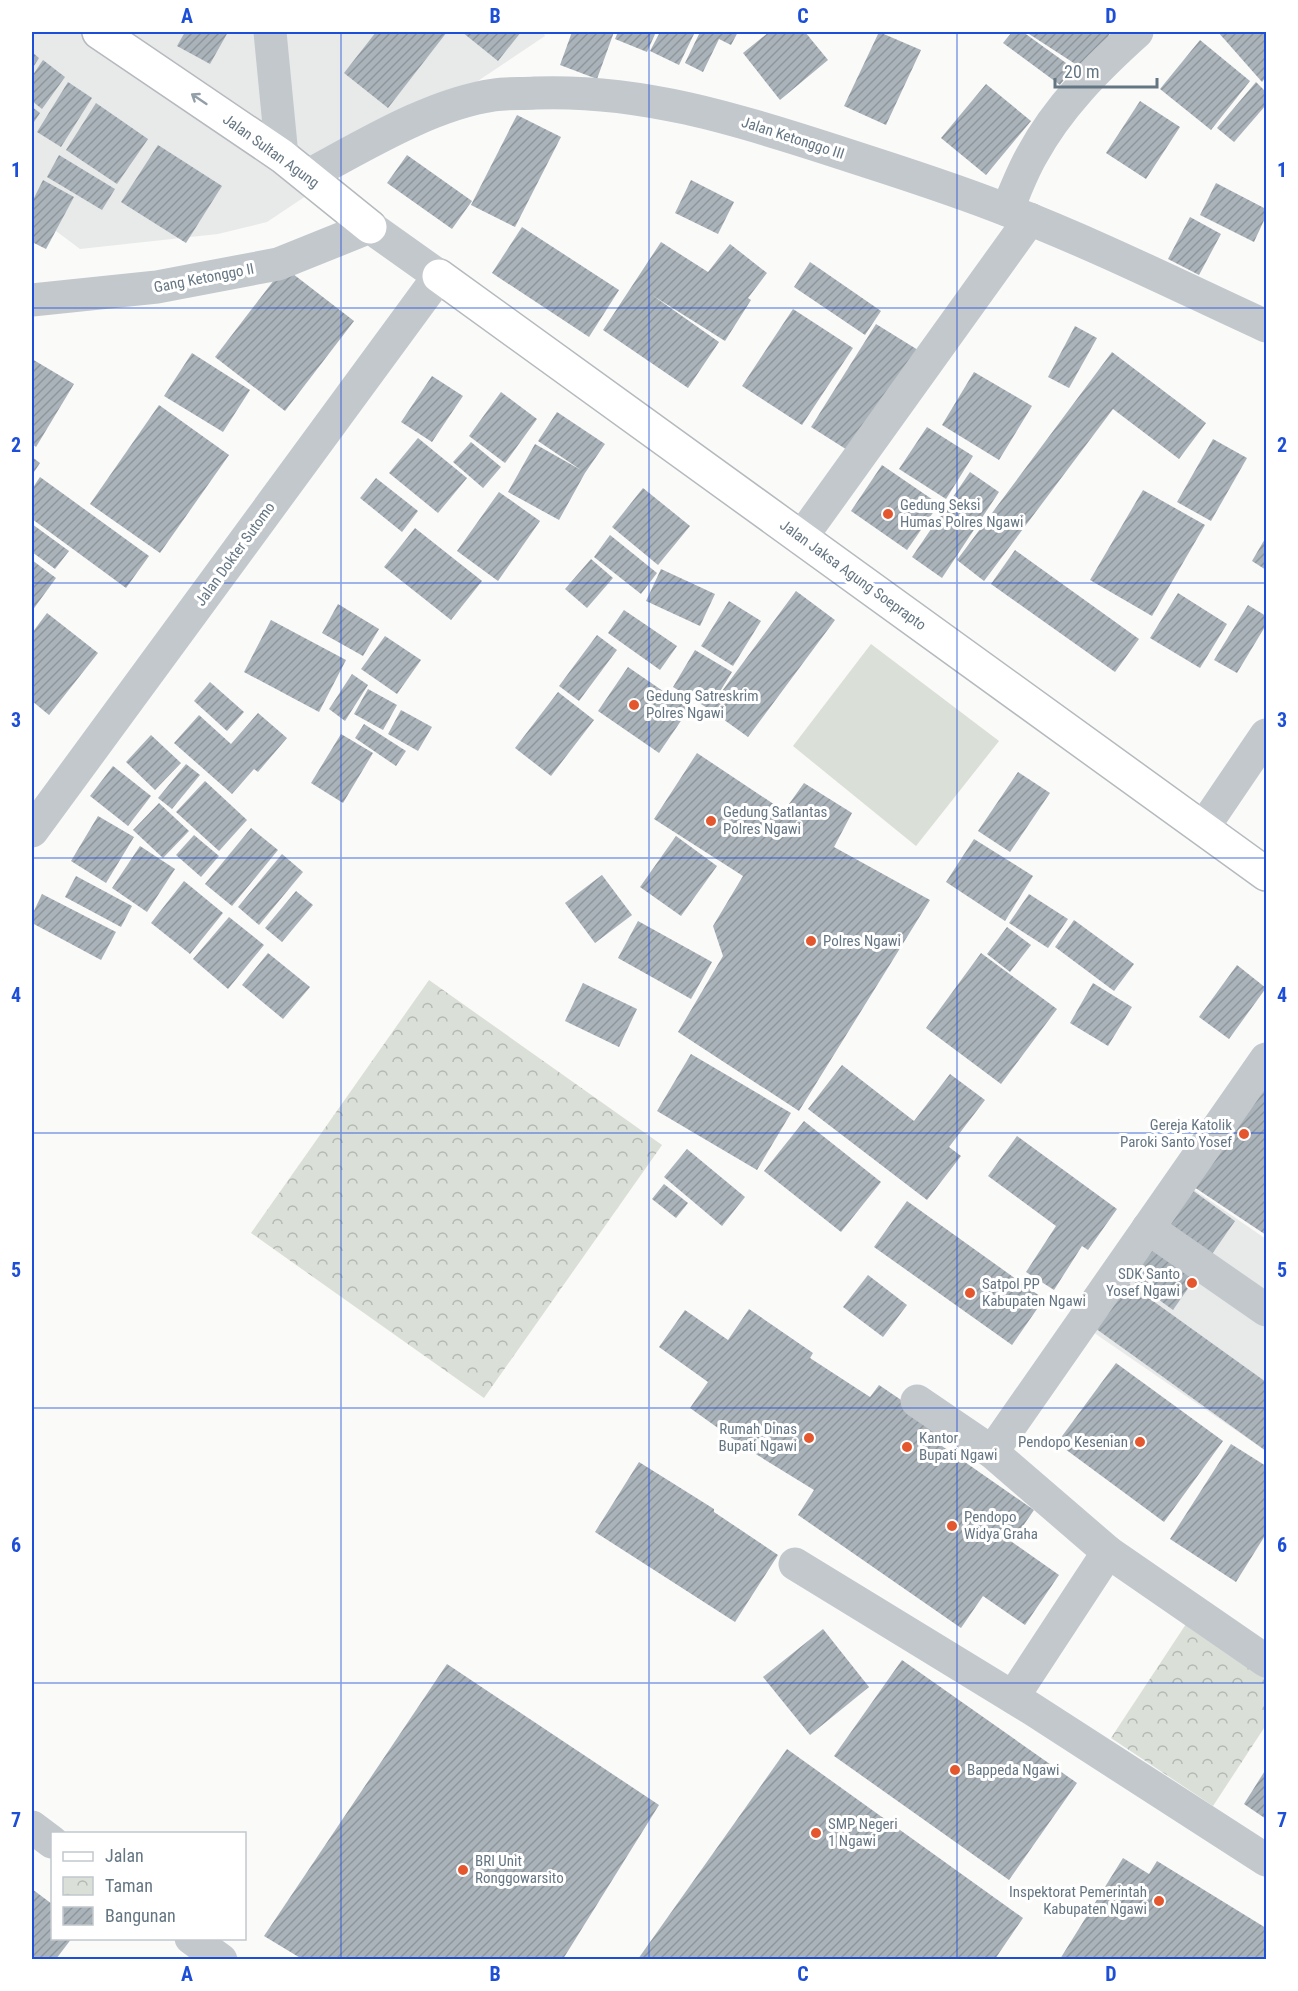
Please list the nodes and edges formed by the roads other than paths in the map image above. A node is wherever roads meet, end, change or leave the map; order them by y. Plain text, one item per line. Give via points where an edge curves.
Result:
1 (99, 32) edge
2 (270, 32) edge
3 (1137, 32) edge
4 (282, 156) junction
5 (308, 176) junction
6 (1019, 214) junction
7 (370, 227) junction
8 (439, 276) junction
9 (32, 300) edge
10 (1266, 326) edge
11 (801, 538) junction
12 (1266, 735) edge
13 (1203, 828) junction
14 (32, 831) edge
15 (1266, 874) edge
16 (1266, 1059) edge
17 (1148, 1228) junction
18 (1266, 1310) edge
19 (917, 1401) dead end
20 (992, 1452) junction
21 (1108, 1552) junction
22 (795, 1563) dead end
23 (1266, 1661) edge
24 (1013, 1697) junction
25 (32, 1827) edge
26 (51, 1841) edge
27 (1266, 1860) edge
28 (194, 1940) edge
29 (221, 1959) edge

4 -> 1 main road, Jalan Sultan Agung
2 - 4 street
3 - 6 street via 1107,58 1061,110 1032,155
4 - 5 main road, Jalan Sultan Agung
5 - 6 street, Jalan Ketonggo III via 437,109 494,95 602,94 740,120
5 - 7 main road, Jalan Sultan Agung
6 - 10 street, Jalan Ketonggo III
6 - 11 street
7 - 8 street, Jalan Sultan Agung
7 - 9 street, Gang Ketonggo II via 278,264 157,287
8 - 11 main road, Jalan Jaksa Agung Soeprapto
8 - 14 street, Jalan Dokter Sutomo
11 - 13 main road, Jalan Jaksa Agung Soeprapto
12 - 13 street
13 - 15 main road, Jalan Jaksa Agung Soeprapto
16 - 17 street
17 - 18 street
17 - 20 street
19 - 20 street
20 - 21 street
21 - 23 street
21 - 24 street
22 - 24 street
24 - 27 street
25 - 26 street
28 - 29 street

